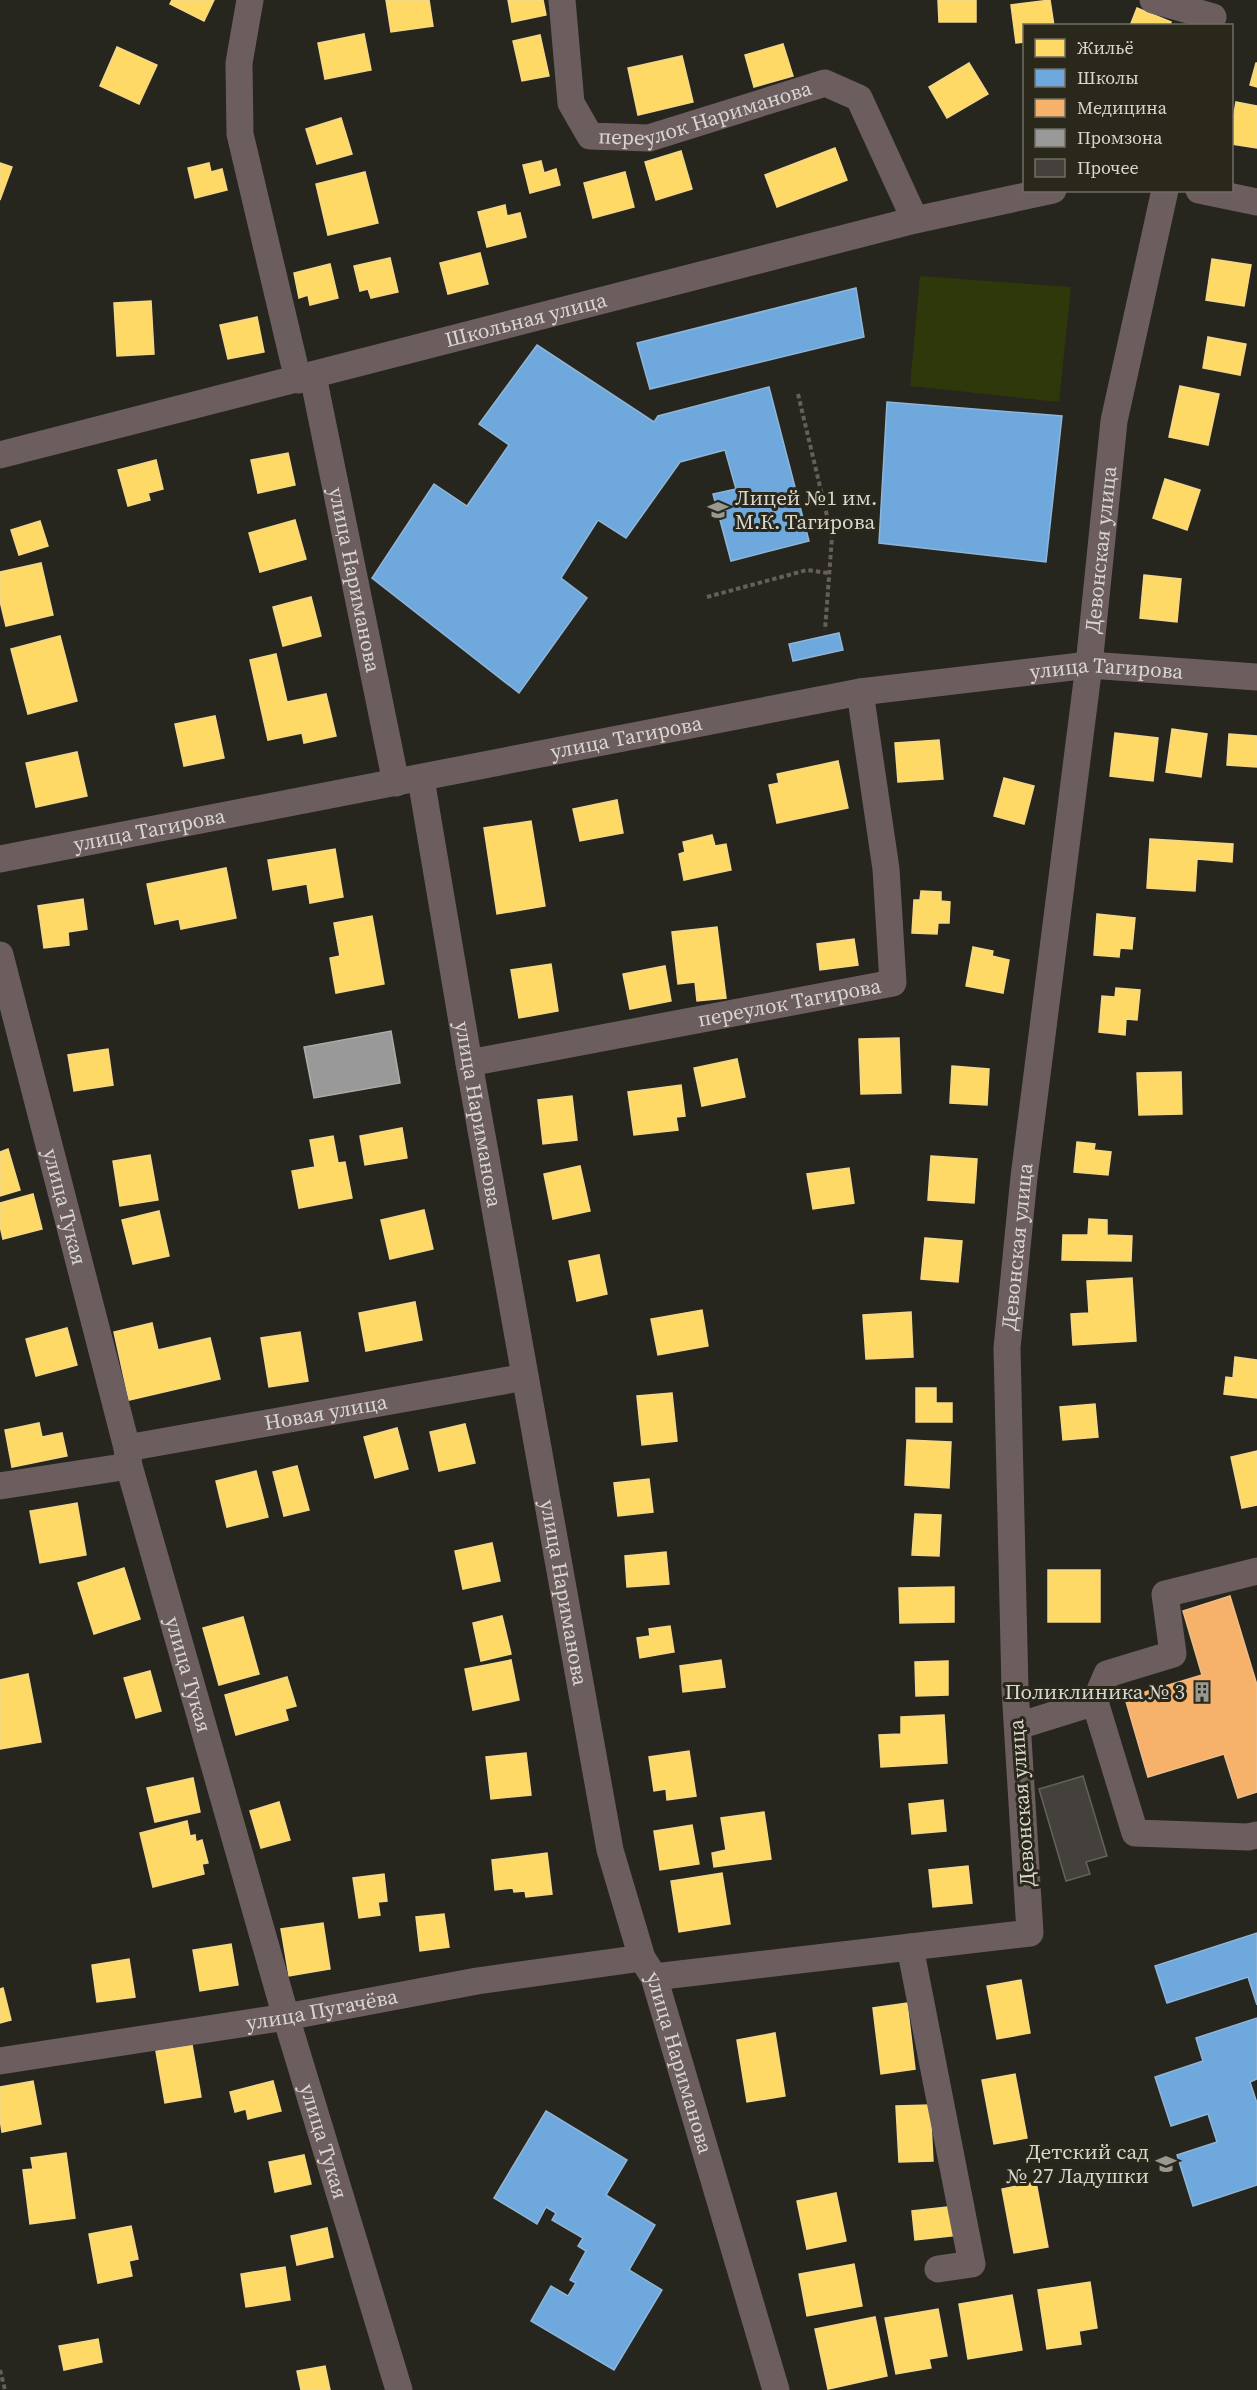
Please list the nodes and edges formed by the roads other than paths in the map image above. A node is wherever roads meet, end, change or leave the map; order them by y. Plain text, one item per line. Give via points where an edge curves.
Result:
1 (250, 0) edge
2 (562, 0) edge
3 (1153, 0) edge
4 (1214, 14) edge
5 (1044, 192) edge
6 (1165, 192) edge
7 (1209, 192) edge
8 (1257, 202) edge
9 (915, 220) junction
10 (306, 378) junction
11 (0, 455) edge
12 (1089, 665) junction
13 (1257, 677) edge
14 (860, 692) junction
15 (408, 781) junction
16 (0, 859) edge
17 (0, 955) edge
18 (469, 1064) junction
19 (525, 1377) junction
20 (128, 1457) junction
21 (0, 1486) edge
22 (1257, 1571) edge
23 (1095, 1702) junction
24 (1018, 1726) junction
25 (1257, 1835) edge
26 (910, 1947) junction
27 (648, 1967) junction
28 (286, 2018) junction
29 (0, 2061) edge
30 (938, 2269) dead end
31 (399, 2390) edge
32 (776, 2390) edge

1 - 10 street, улица Нариманова via 239,63 240,134
2 - 9 street, переулок Нариманова via 571,103 590,136 649,138 825,83 860,98
3 - 4 street
5 - 9 street, Школьная улица
6 - 12 street, Девонская улица via 1114,421
7 - 8 street
9 - 10 street, Школьная улица
10 - 11 street, Школьная улица
10 - 15 street, улица Нариманова
12 - 13 street, улица Тагирова
12 - 14 street, улица Тагирова
12 - 24 street, Девонская улица via 1024,1176 1007,1348
14 - 15 street, улица Тагирова
14 - 18 street, переулок Тагирова via 886,869 893,983
15 - 16 street, улица Тагирова
15 - 18 street, улица Нариманова
17 - 20 street, улица Тукая
18 - 19 street, улица Нариманова
19 - 20 street, Новая улица
19 - 27 street, улица Нариманова via 610,1850
20 - 21 street, Новая улица
20 - 28 street, улица Тукая
22 - 23 street via 1164,1594 1173,1654 1107,1674
23 - 24 street
23 - 25 street via 1135,1833
24 - 26 street, Девонская улица via 1030,1933
26 - 27 street, Девонская улица
26 - 30 street via 972,2264
27 - 28 street, улица Пугачёва via 477,1981
27 - 32 street, улица Нариманова
28 - 29 street, улица Пугачёва
28 - 31 street, улица Тукая

